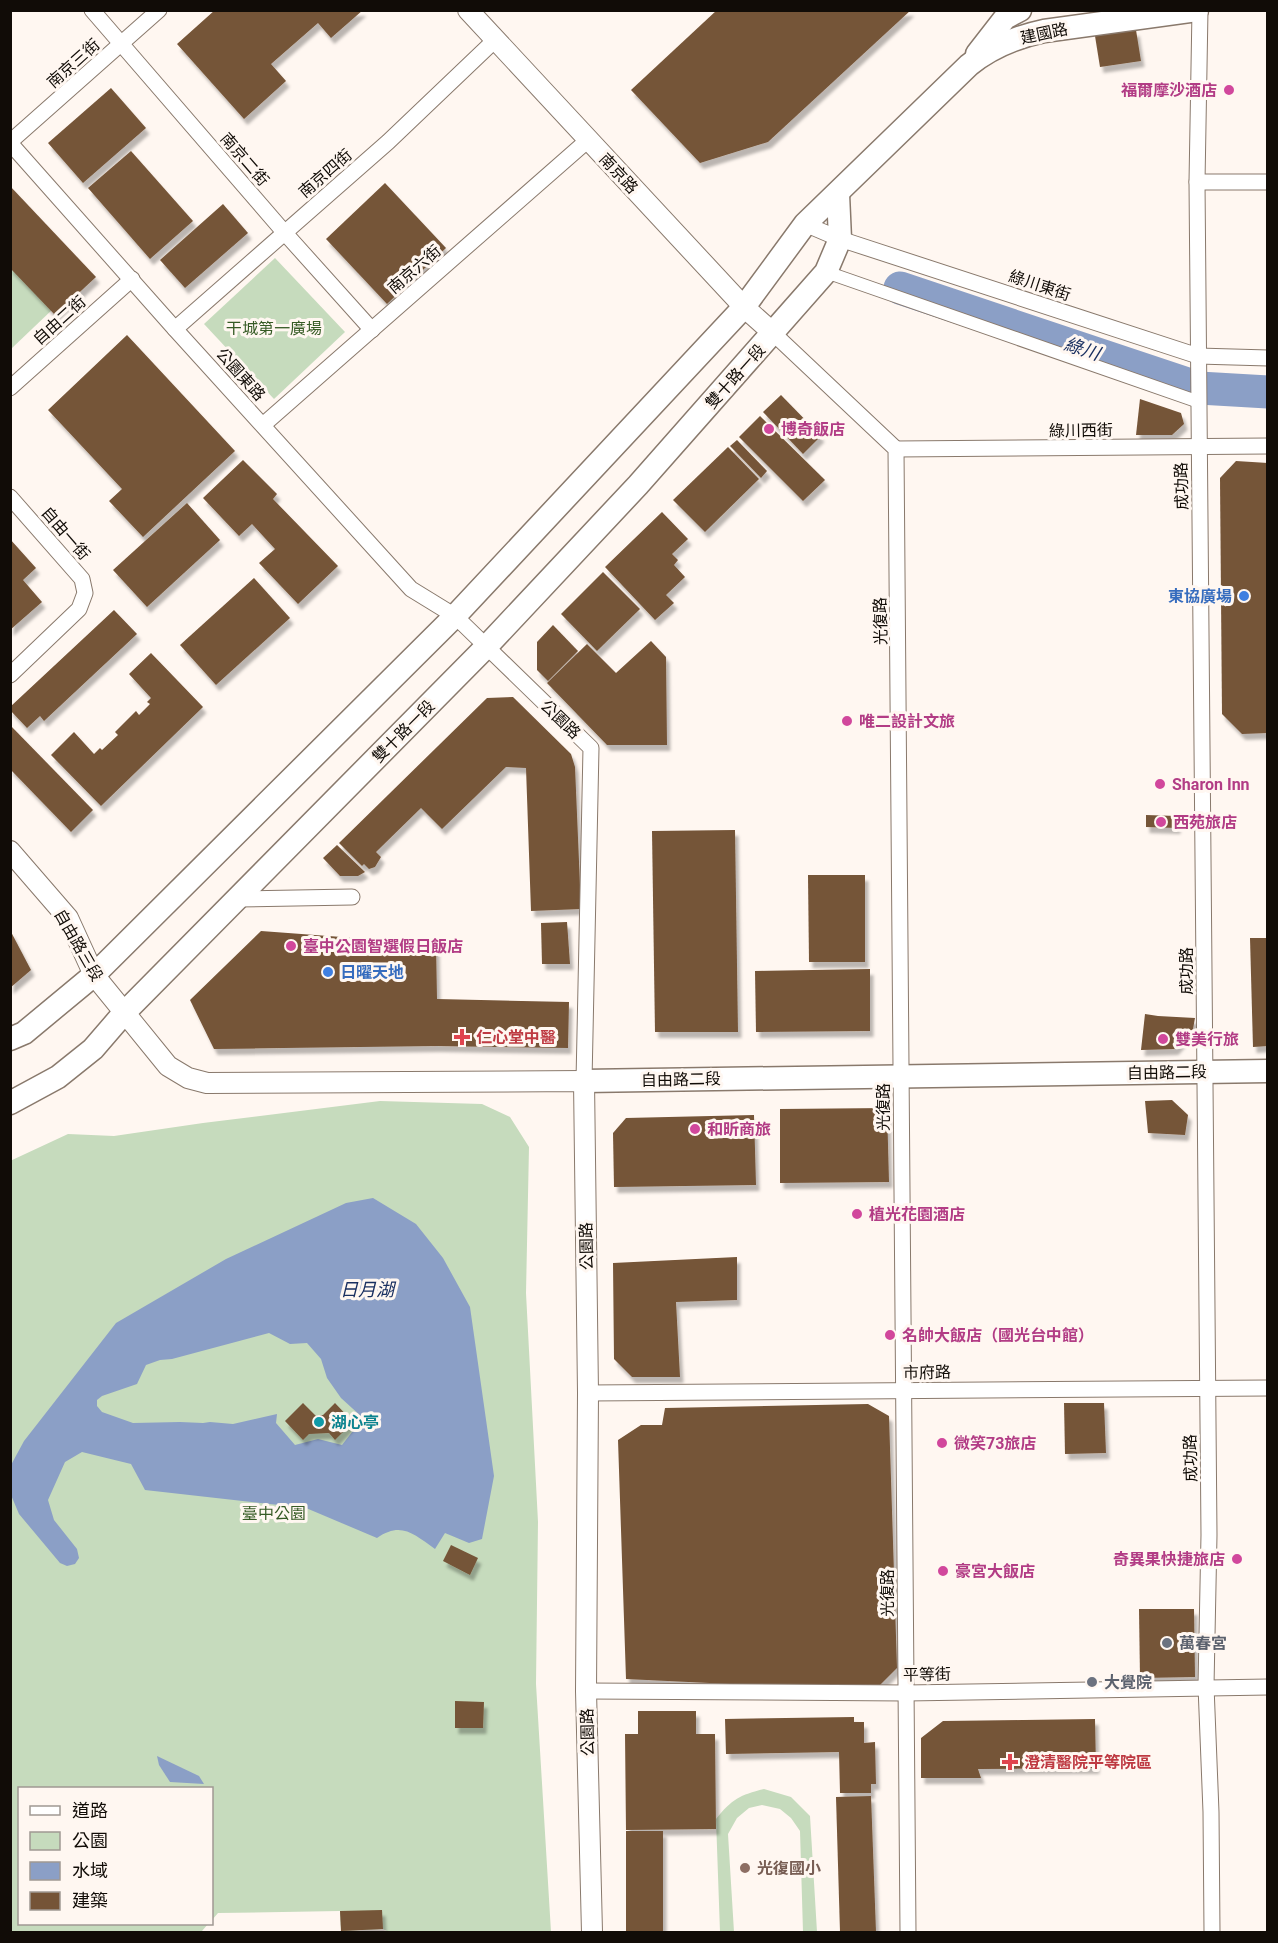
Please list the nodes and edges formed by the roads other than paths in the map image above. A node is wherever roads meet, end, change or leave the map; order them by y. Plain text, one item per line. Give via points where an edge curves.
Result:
1 (92, 10) edge
2 (159, 10) edge
3 (468, 10) edge
4 (1198, 10) edge
5 (1012, 14) edge
6 (1022, 36) junction
7 (495, 40) junction
8 (122, 44) junction
9 (969, 65) junction
10 (588, 140) junction
11 (10, 143) edge
12 (1197, 182) junction
13 (1268, 182) edge
14 (838, 194) junction
15 (805, 224) junction
16 (284, 232) junction
17 (840, 239) junction
18 (826, 272) junction
19 (132, 279) junction
20 (744, 307) junction
21 (175, 329) junction
22 (372, 330) junction
23 (774, 333) junction
24 (1198, 356) junction
25 (1268, 358) edge
26 (10, 388) edge
27 (1199, 402) junction
28 (263, 425) junction
29 (1199, 446) junction
30 (1268, 446) edge
31 (896, 449) junction
32 (10, 497) edge
33 (455, 616) junction
34 (486, 647) junction
35 (10, 675) edge
36 (10, 851) edge
37 (351, 897) dead end
38 (237, 899) junction
39 (94, 975) junction
40 (124, 1013) junction
41 (10, 1040) edge
42 (1204, 1071) junction
43 (1268, 1071) edge
44 (901, 1076) junction
45 (584, 1081) junction
46 (10, 1103) edge
47 (1207, 1388) junction
48 (1268, 1388) edge
49 (904, 1390) junction
50 (588, 1393) junction
51 (1206, 1686) junction
52 (1268, 1687) edge
53 (586, 1691) junction
54 (906, 1693) junction
55 (592, 1932) edge
56 (908, 1932) edge
57 (1212, 1932) edge

1 - 8 street, 南京二街
2 - 8 street, 南京三街
3 - 7 street, 南京路
4 - 6 main road, 建國路
4 - 12 street, 成功路
5 - 6 street
5 - 9 main road, 建國路
6 - 9 main road, 建國路 via 984,52
7 - 10 street, 南京路
7 - 16 street, 南京四街
8 - 11 street, 南京三街
8 - 16 street, 南京二街
9 - 14 main road, 建國路
10 - 20 street, 南京路
10 - 22 street, 南京六街
11 - 19 street, 公園東路
12 - 13 street
12 - 24 street, 成功路
14 - 15 main road, 建國路
14 - 17 main road
15 - 17 street, 綠川東街
15 - 20 main road, 建國路
16 - 21 street, 南京四街
16 - 22 street, 南京二街
17 - 18 main road
17 - 24 street, 綠川東街
18 - 23 main road
18 - 27 street
19 - 21 street, 公園東路
19 - 26 street, 自由二街
20 - 23 street, 南京路
20 - 33 main road
21 - 28 street, 公園東路
22 - 28 street, 南京六街
23 - 31 street
23 - 34 main road, 雙十路一段
24 - 25 street, 綠川東街
24 - 27 street, 成功路
27 - 29 street, 成功路
28 - 33 street, 公園東路 via 411,589
29 - 30 street, 綠川西街
29 - 31 street, 綠川西街
29 - 42 street, 成功路
31 - 44 street, 光復路
32 - 35 street, 自由一街 via 82,579 86,593 79,609
33 - 34 street, 公園路
33 - 39 main road
34 - 38 main road, 雙十路一段
34 - 45 street, 公園路 via 591,747
36 - 39 street, 自由路三段 via 68,918
37 - 38 street
38 - 40 main road, 雙十路一段
39 - 40 street, 自由路三段
39 - 41 main road via 24,1033
40 - 45 street, 自由路二段 via 168,1066 196,1082
40 - 46 main road, 雙十路一段 via 93,1049 58,1077
42 - 43 main road, 自由路二段
42 - 44 main road, 自由路二段
42 - 47 street, 成功路
44 - 45 main road, 自由路二段
44 - 49 street, 光復路
45 - 50 street, 公園路
47 - 48 street, 市府路
47 - 49 street, 市府路
47 - 51 street, 成功路
49 - 50 street, 市府路
49 - 54 street, 光復路
50 - 53 street, 公園路
51 - 52 street, 平等街
51 - 54 street, 平等街
51 - 57 street, 成功路
53 - 54 street, 平等街
53 - 55 street, 公園路
54 - 56 street, 光復路

